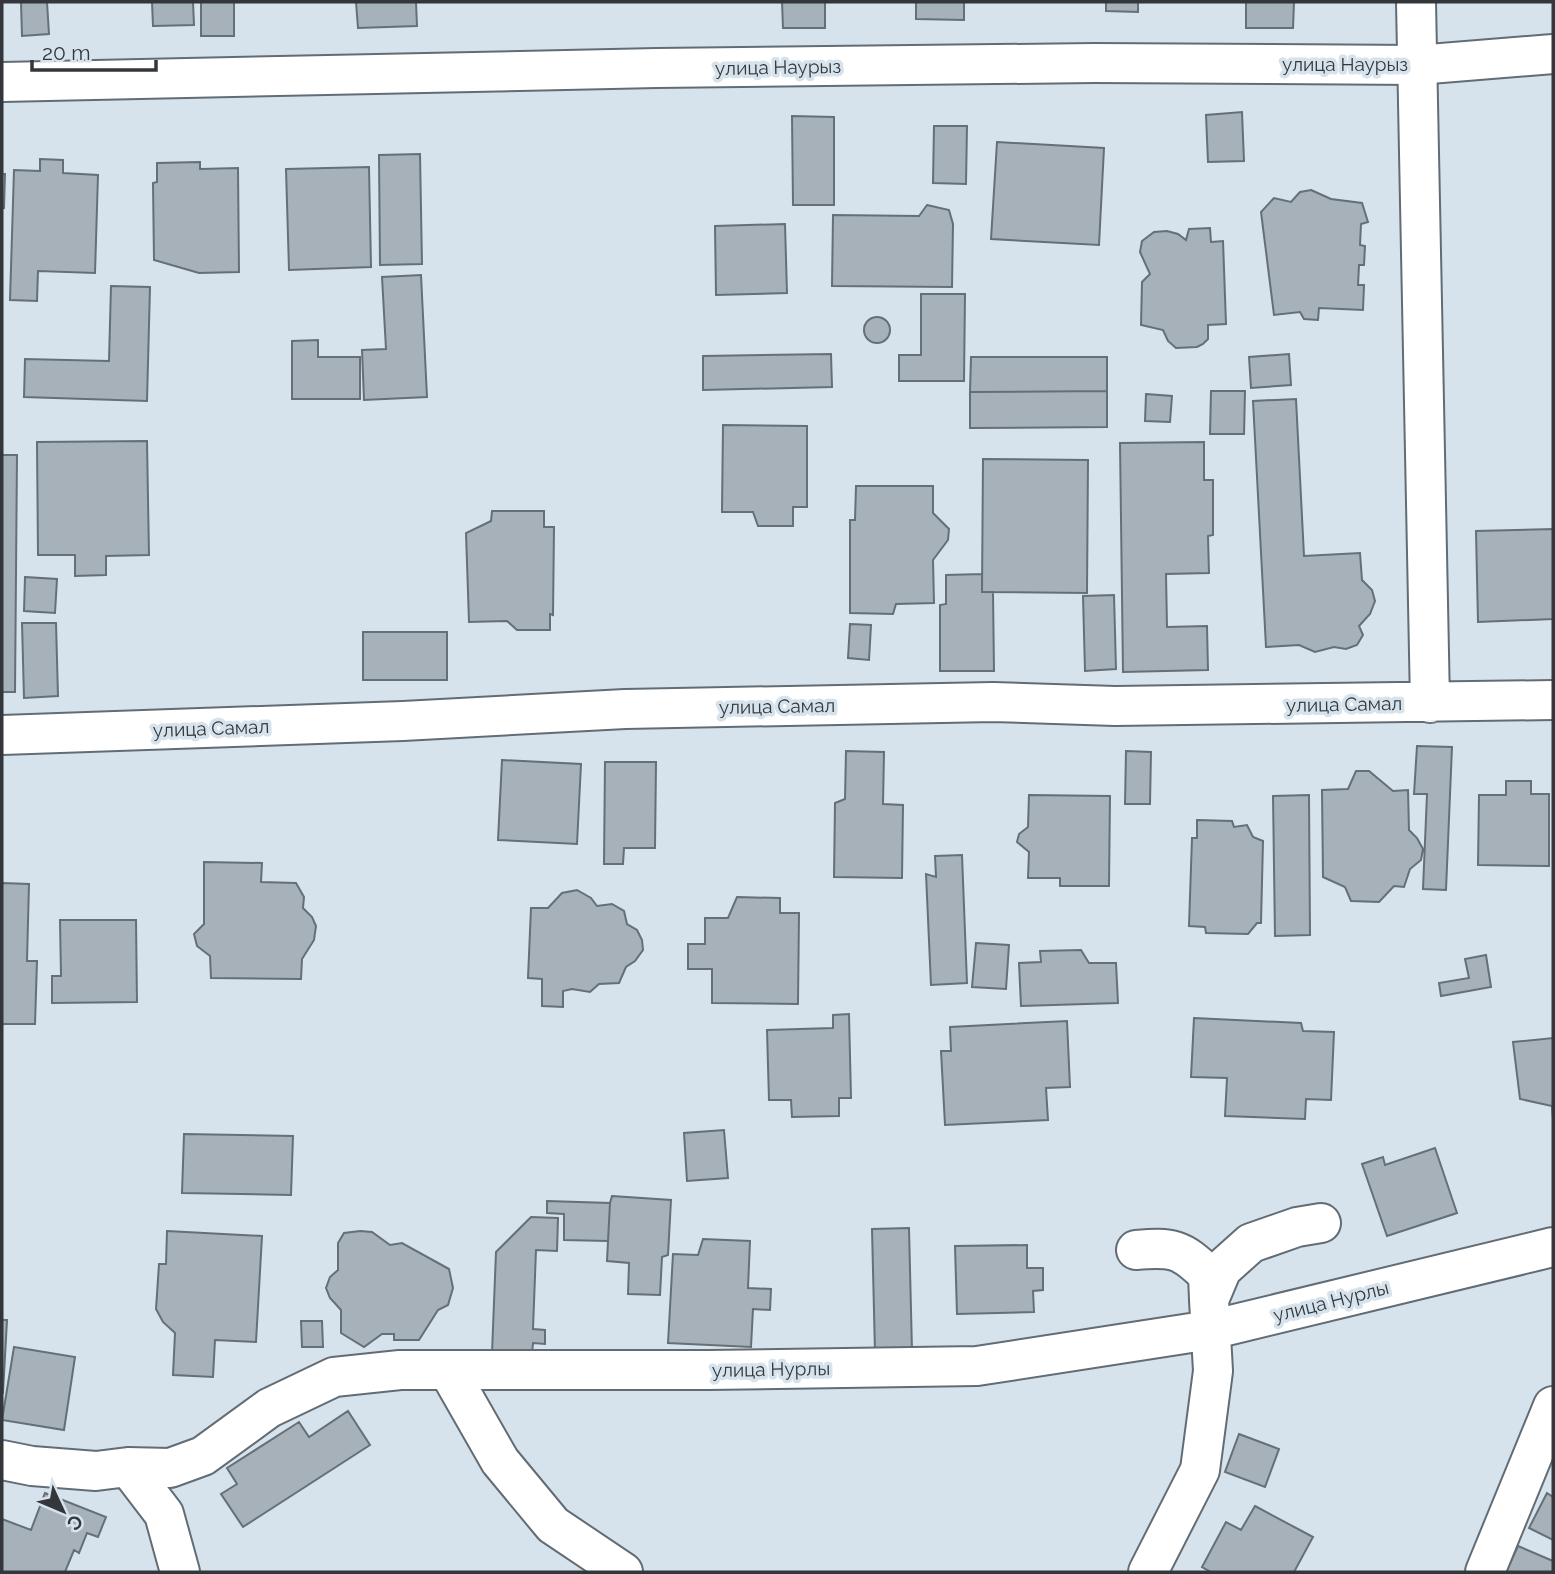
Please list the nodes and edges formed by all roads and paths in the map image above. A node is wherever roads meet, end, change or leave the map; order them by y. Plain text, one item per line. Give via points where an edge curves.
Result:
1 (1416, 2) edge
2 (1553, 54) edge
3 (1417, 65) junction
4 (2, 82) edge
5 (1553, 700) edge
6 (1430, 702) junction
7 (2, 736) edge
8 (1321, 1223) dead end
9 (1553, 1247) edge
10 (1136, 1250) dead end
11 (1209, 1315) junction
12 (448, 1370) junction
13 (1553, 1406) edge
14 (2, 1460) edge
15 (128, 1467) junction
16 (180, 1572) edge
17 (623, 1572) edge
18 (1148, 1572) edge
19 (1485, 1572) edge

1 - 3 street
2 - 3 street, улица Наурыз
3 - 4 street, улица Наурыз via 998,64
3 - 6 street
5 - 6 street, улица Самал
6 - 7 street, улица Самал via 1115,706 993,702 625,709
8 - 11 street via 1251,1243 1222,1269
9 - 11 street, улица Нурлы
10 - 11 street via 1168,1247 1192,1259 1208,1275
11 - 12 street, улица Нурлы via 977,1366
11 - 18 street via 1213,1371 1200,1470
12 - 15 street, улица Нурлы via 334,1377 269,1408 203,1456 170,1468
12 - 17 street via 500,1461 553,1525
13 - 19 street
14 - 15 street, улица Нурлы via 96,1471
15 - 16 street via 164,1514

